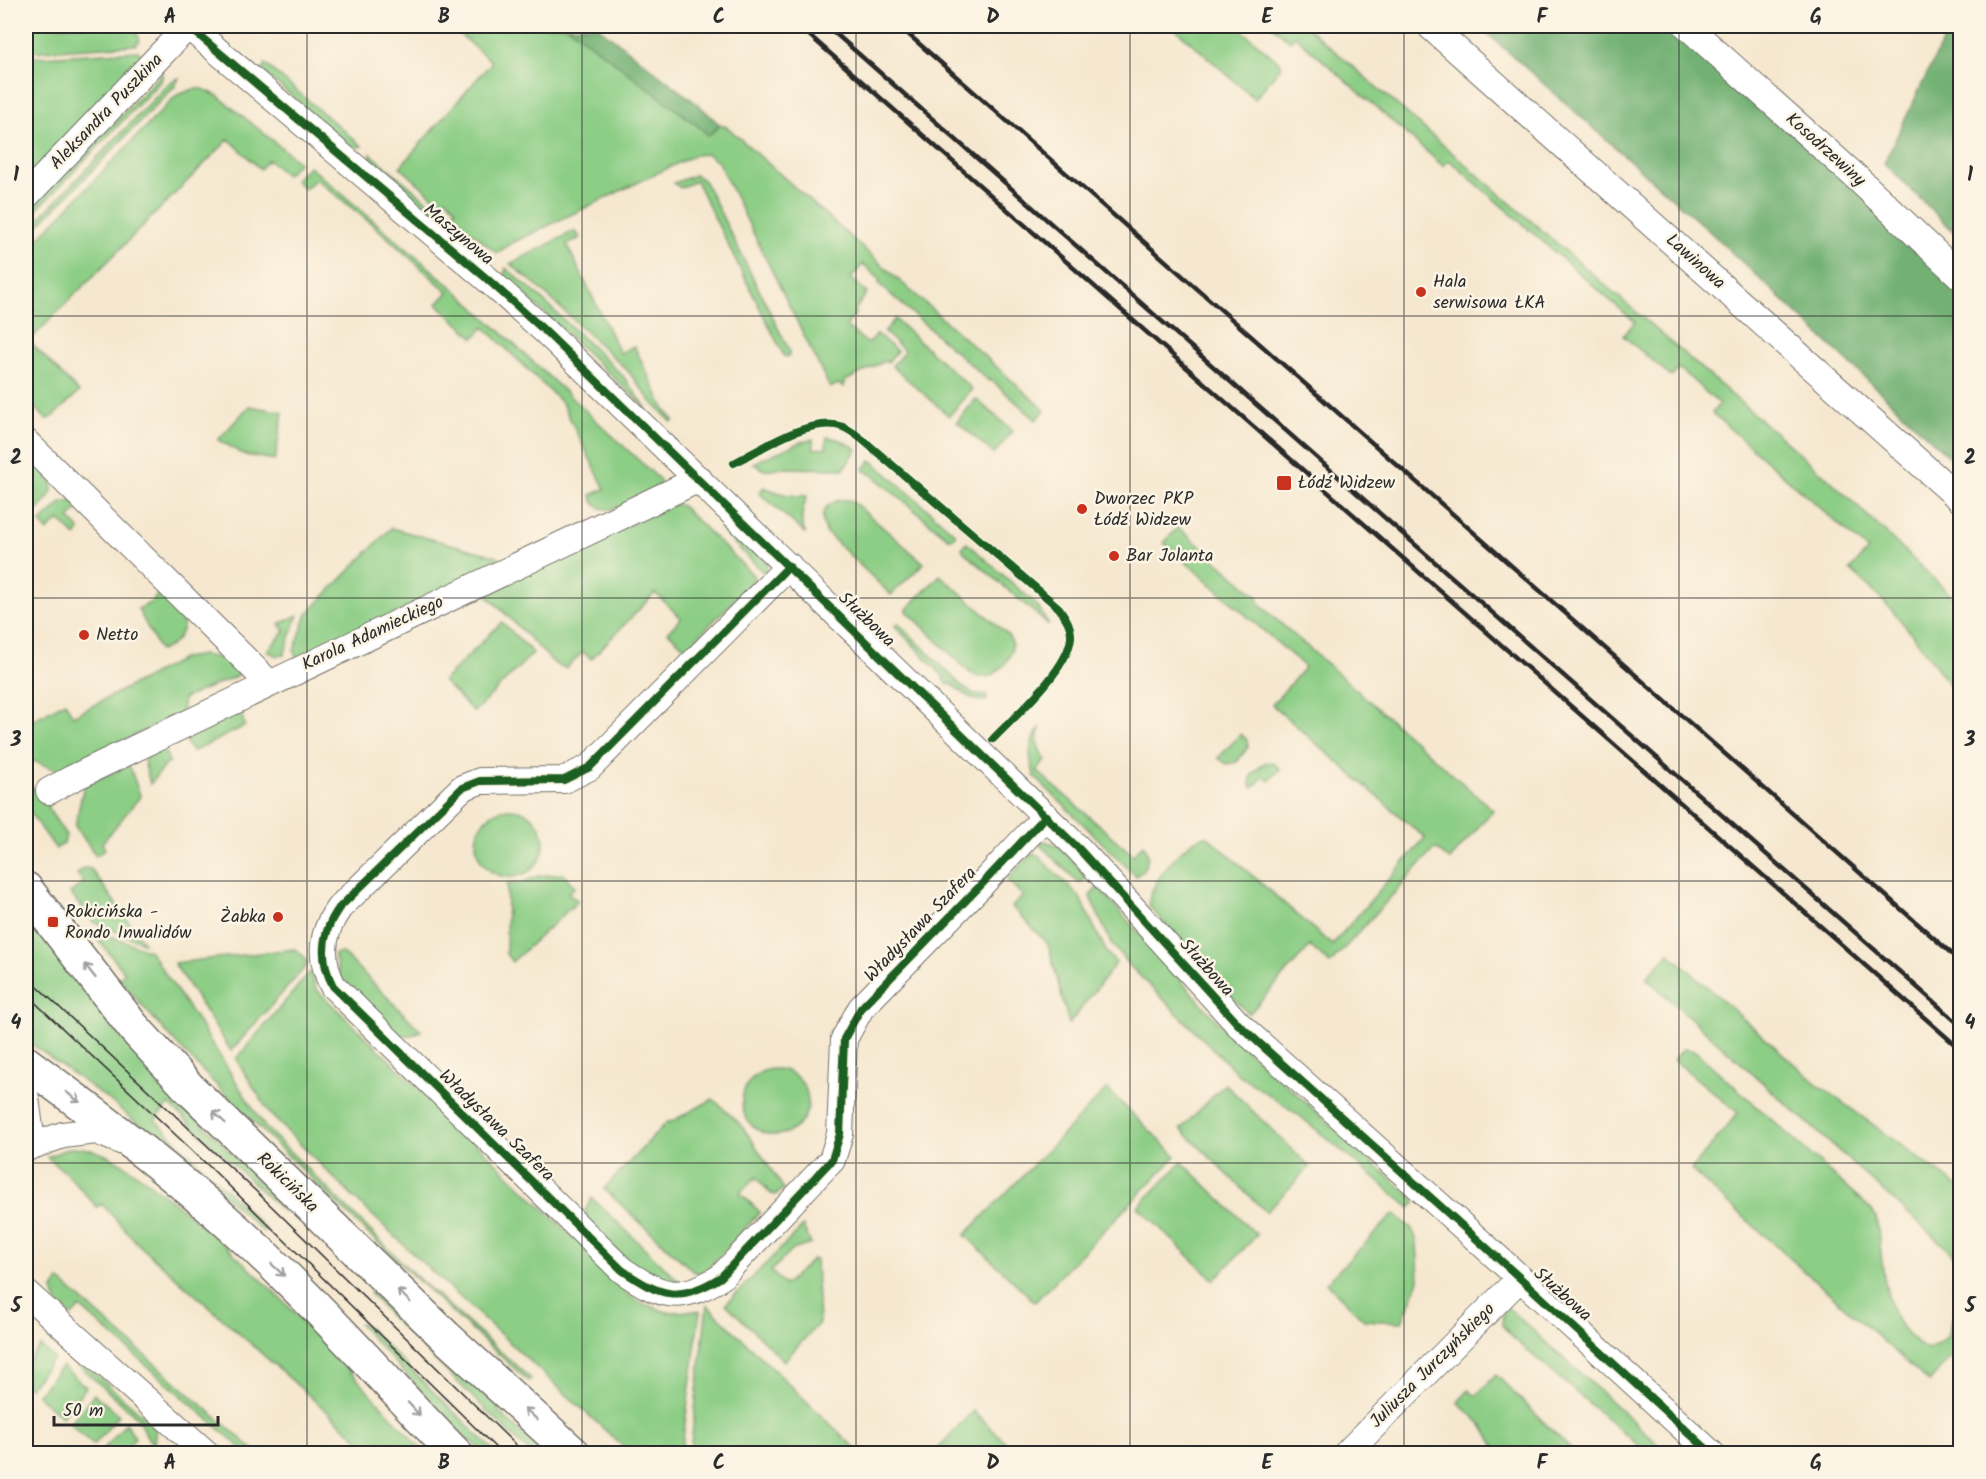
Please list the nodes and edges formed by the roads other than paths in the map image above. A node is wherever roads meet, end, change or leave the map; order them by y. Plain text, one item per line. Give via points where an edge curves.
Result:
1 (188, 26) edge
2 (1430, 26) edge
3 (1687, 26) edge
4 (26, 196) edge
5 (1960, 276) edge
6 (26, 442) edge
7 (699, 479) junction
8 (1960, 499) edge
9 (789, 566) junction
10 (270, 684) junction
11 (48, 791) dead end
12 (1046, 816) junction
13 (26, 889) edge
14 (26, 1063) edge
15 (26, 1098) edge
16 (26, 1149) edge
17 (153, 1157) junction
18 (1521, 1278) junction
19 (26, 1293) edge
20 (207, 1454) edge
21 (456, 1454) edge
22 (574, 1454) edge
23 (1346, 1454) edge
24 (1712, 1454) edge

1 - 4 street, Aleksandra Puszkina
1 - 7 street, Maszynowa via 513,302
2 - 8 street, Lawinowa
3 - 5 street, Kosodrzewiny
6 - 10 street
7 - 9 street, Służbowa
7 - 10 street, Karola Adamieckiego
9 - 12 street, Służbowa
9 - 12 street, Władysława Szafera via 590,767 564,780 480,781 462,788 339,908 325,933 324,958 333,986 622,1270 669,1294 700,1290 721,1277 832,1160 840,1134 844,1039 851,1024 861,1008
10 - 11 street, Karola Adamieckiego
12 - 18 street, Służbowa via 1223,1010
22 -> 13 main road, Rokicińska via 437,1329 188,1087 134,1028
14 -> 17 main road
15 - 16 street via 31,1135
16 - 17 street via 63,1135 96,1131
17 -> 21 main road via 286,1277
18 - 23 street, Juliusza Jurczyńskiego
18 - 24 street, Służbowa
19 - 20 street

